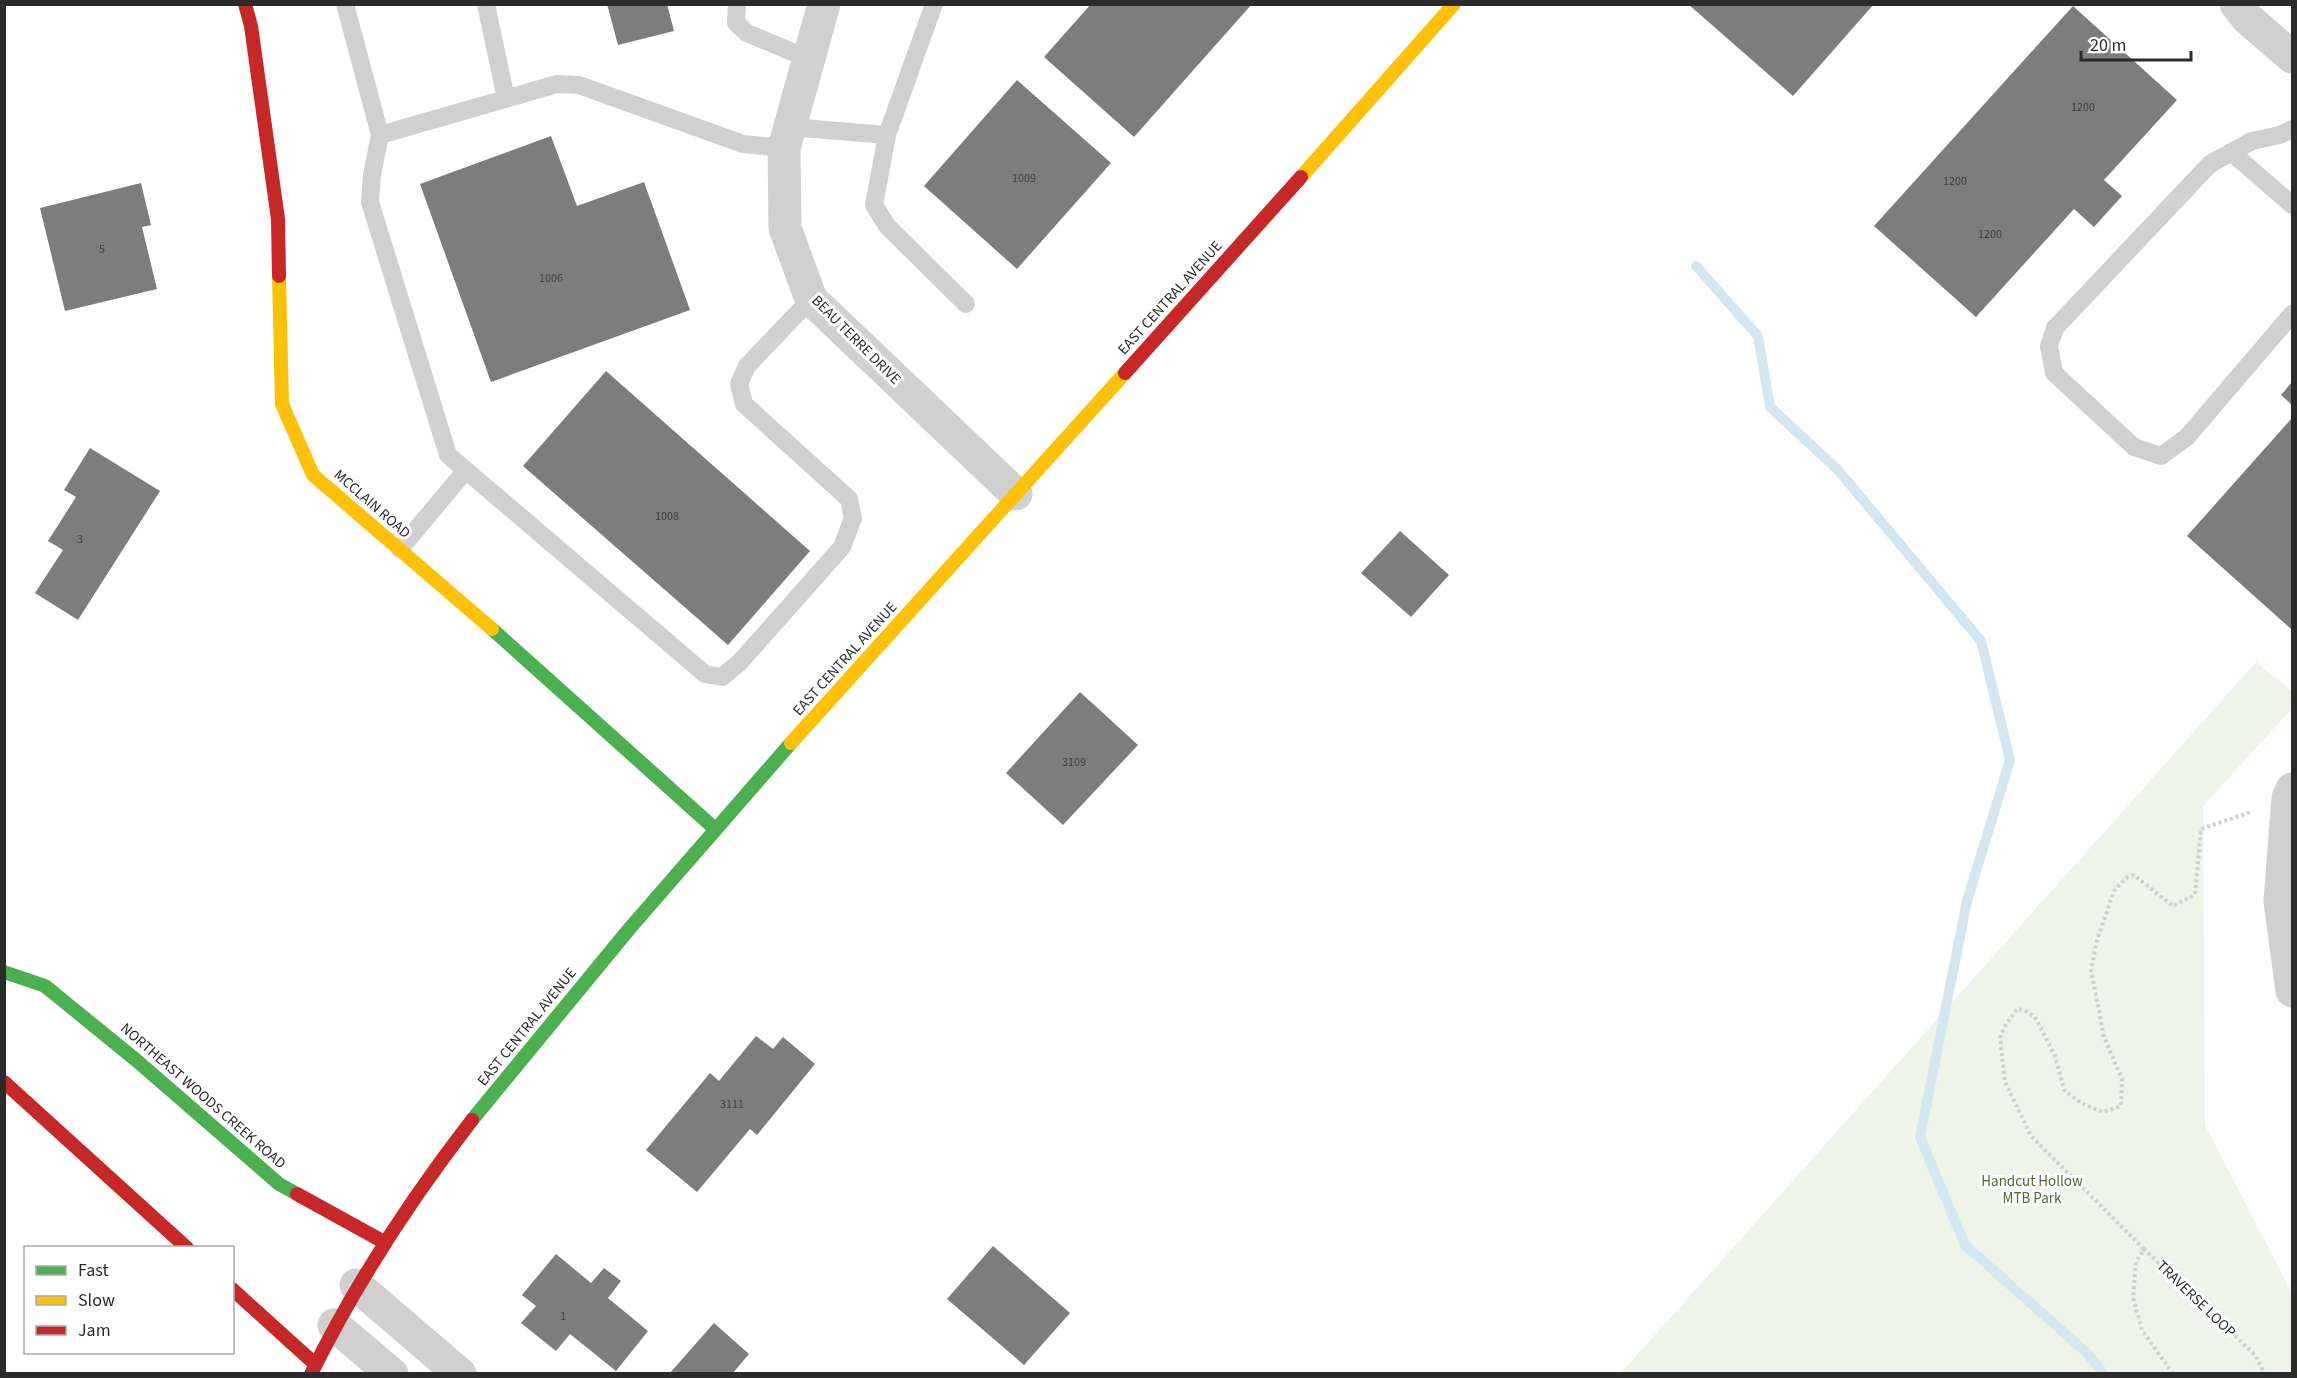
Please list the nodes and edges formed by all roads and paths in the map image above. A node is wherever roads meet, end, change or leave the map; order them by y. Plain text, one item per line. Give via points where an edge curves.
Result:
1 (245, 4) edge
2 (345, 4) edge
3 (486, 4) edge
4 (737, 4) edge
5 (824, 4) edge
6 (934, 4) edge
7 (1454, 4) edge
8 (2236, 4) edge
9 (2292, 57) edge
10 (809, 59) junction
11 (507, 99) junction
12 (2292, 129) edge
13 (380, 135) junction
14 (887, 135) junction
15 (787, 137) junction
16 (2231, 152) junction
17 (2292, 205) edge
18 (811, 299) junction
19 (966, 304) dead end
20 (2292, 314) edge
21 (466, 470) junction
22 (1016, 494) junction
23 (400, 549) junction
24 (2290, 794) edge
25 (714, 828) junction
26 (4, 972) edge
27 (2292, 991) edge
28 (4, 1082) edge
29 (384, 1242) junction
30 (185, 1246) edge
31 (2144, 1249) junction
32 (356, 1285) junction
33 (234, 1291) edge
34 (334, 1325) junction
35 (313, 1369) edge
36 (392, 1374) edge
37 (459, 1374) edge
38 (2174, 1374) edge
39 (2265, 1374) edge

1 - 23 street, MCCLAIN ROAD via 278,219 282,404 313,475
2 - 13 lane
3 - 11 lane
4 - 10 lane via 736,23 747,33
5 - 10 street, BEAU TERRE DRIVE
6 - 14 lane
7 - 22 street, EAST CENTRAL AVENUE
8 - 9 street
10 - 15 street, BEAU TERRE DRIVE
11 - 13 lane
11 - 15 lane via 557,84 579,85 743,144
12 - 16 lane
13 - 21 lane via 370,202 448,455
14 - 15 lane
14 - 19 lane via 874,205 887,226
15 - 18 street, BEAU TERRE DRIVE via 785,228
16 - 17 lane
16 - 20 lane via 2210,164 2055,328 2049,346 2054,373 2134,447 2161,456 2187,437
18 - 21 lane via 747,366 738,384 744,404 849,498 854,518 842,547 740,662 722,677 705,674
18 - 22 street, BEAU TERRE DRIVE
21 - 23 lane
22 - 25 street, EAST CENTRAL AVENUE
23 - 25 street, MCCLAIN ROAD
24 - 27 street via 2280,901
24 - 31 path via 2201,829 2195,895 2173,906 2134,876 2126,878 2114,891 2091,970 2104,1037 2122,1079 2121,1106 2103,1112 2064,1090 2055,1056 2035,1017 2024,1010 2017,1009 2000,1038 2005,1082 2031,1136
25 - 29 street, EAST CENTRAL AVENUE via 449,1150
26 - 29 street, NORTHEAST WOODS CREEK ROAD via 45,986 279,1184
28 - 30 street
29 - 32 street, EAST CENTRAL AVENUE
31 - 38 path, TRAVERSE LOOP via 2136,1262 2133,1298 2142,1330
31 - 39 path, TRAVERSE LOOP via 2255,1355
32 - 34 street, EAST CENTRAL AVENUE
32 - 37 street
33 - 35 street
34 - 35 street, EAST CENTRAL AVENUE
34 - 36 street

